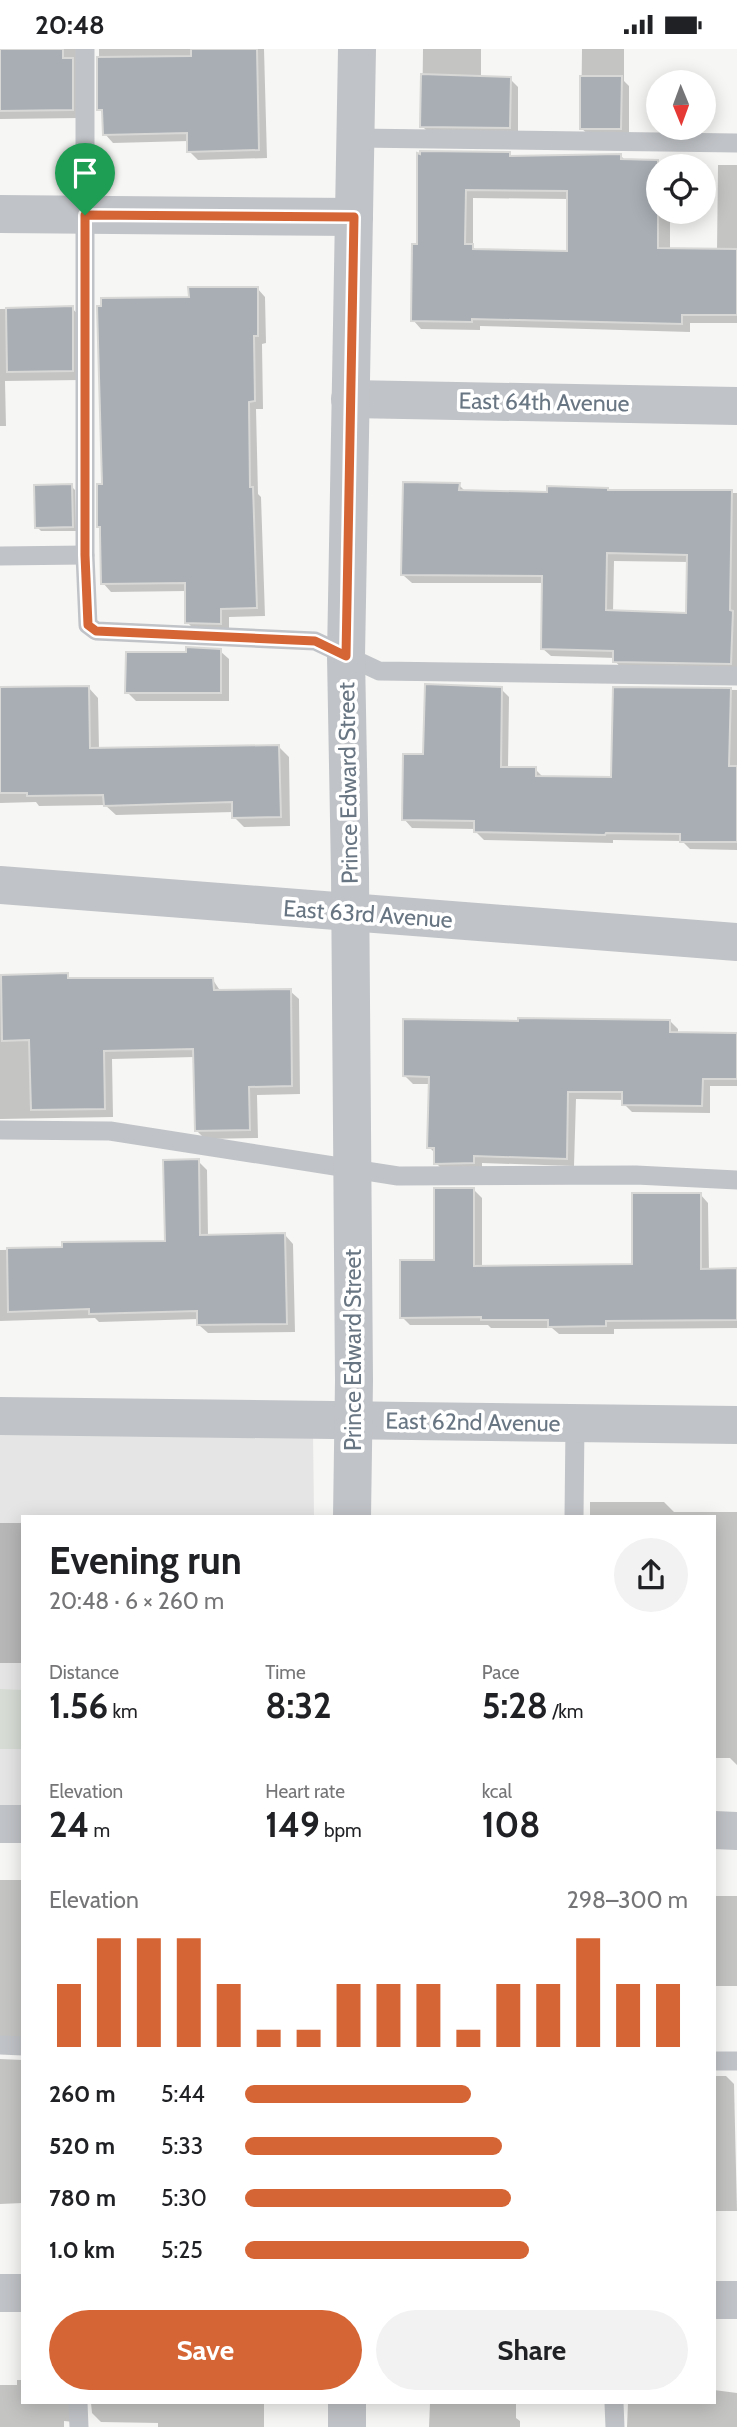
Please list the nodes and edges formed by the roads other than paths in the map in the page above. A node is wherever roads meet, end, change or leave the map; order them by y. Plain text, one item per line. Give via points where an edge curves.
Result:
1 (85, 49) edge
2 (357, 49) edge
3 (356, 138) junction
4 (737, 143) edge
5 (0, 214) edge
6 (85, 215) junction
7 (354, 217) junction
8 (350, 399) junction
9 (737, 406) edge
10 (85, 555) junction
11 (0, 556) edge
12 (346, 656) junction
13 (737, 676) edge
14 (0, 885) edge
15 (350, 913) junction
16 (737, 942) edge
17 (0, 1130) edge
18 (352, 1170) junction
19 (737, 1180) edge
20 (0, 1416) edge
21 (354, 1420) junction
22 (575, 1424) junction
23 (737, 1425) edge
24 (352, 1515) edge
25 (574, 1515) edge
26 (0, 1824) edge
27 (21, 1824) edge
28 (716, 1831) edge
29 (737, 1831) edge
30 (0, 2045) edge
31 (21, 2046) edge
32 (716, 2061) edge
33 (737, 2061) edge
34 (0, 2293) edge
35 (21, 2293) edge
36 (716, 2300) edge
37 (737, 2300) edge
38 (78, 2404) edge
39 (347, 2404) edge
40 (614, 2404) edge
41 (79, 2427) edge
42 (347, 2427) edge
43 (615, 2427) edge

1 - 6 lane
2 - 3 street, Prince Edward Street
3 - 4 lane
3 - 7 street, Prince Edward Street
5 - 6 street
6 - 7 street
6 - 10 lane
7 - 8 street, Prince Edward Street
8 - 9 street, East 64th Avenue
8 - 12 street, Prince Edward Street
10 - 11 lane
10 - 12 lane via 88,625 96,631 315,641
12 - 13 lane via 379,671
12 - 15 street, Prince Edward Street
14 - 15 street, East 63rd Avenue
15 - 16 street, East 63rd Avenue
15 - 18 street, Prince Edward Street
17 - 18 lane via 110,1131
18 - 19 lane via 398,1176 636,1175
18 - 21 street, Prince Edward Street
20 - 21 street, East 62nd Avenue
21 - 22 street, East 62nd Avenue
21 - 24 street, Prince Edward Street
22 - 23 street, East 62nd Avenue
22 - 25 lane
26 - 27 street
28 - 29 street
30 - 31 lane
32 - 33 lane
34 - 35 street
36 - 37 street
38 - 41 lane
39 - 42 street
40 - 43 lane

